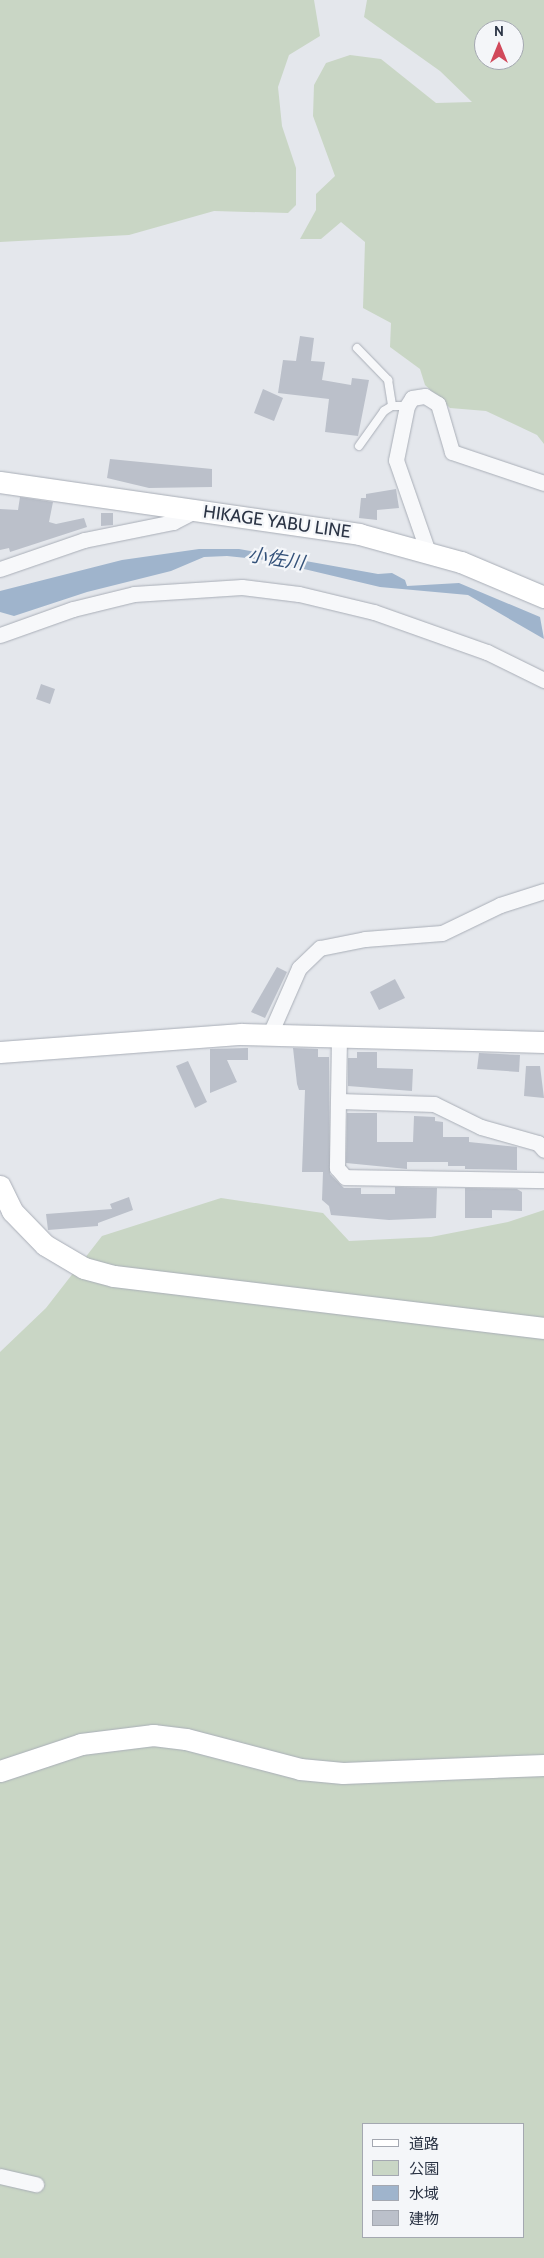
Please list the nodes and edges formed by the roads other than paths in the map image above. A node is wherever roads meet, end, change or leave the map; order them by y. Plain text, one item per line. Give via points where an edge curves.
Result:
1 (357, 348) dead end
2 (399, 406) junction
3 (359, 446) dead end
4 (0, 482) edge
5 (544, 482) edge
6 (195, 511) junction
7 (428, 552) junction
8 (0, 569) edge
9 (544, 598) edge
10 (0, 635) edge
11 (544, 680) edge
12 (544, 891) edge
13 (270, 1034) junction
14 (339, 1036) junction
15 (544, 1042) edge
16 (0, 1052) edge
17 (339, 1101) junction
18 (544, 1150) edge
19 (544, 1180) edge
20 (0, 1186) edge
21 (544, 1328) edge
22 (544, 1765) edge
23 (0, 1771) edge
24 (0, 2176) edge
25 (36, 2184) dead end

1 - 2 lane via 388,380
2 - 3 lane
2 - 5 street via 412,398 431,397 445,419 452,452
2 - 7 street via 398,473
4 - 6 street, HIKAGE YABU LINE
6 - 7 street, HIKAGE YABU LINE via 359,534
6 - 8 street via 174,522 84,540
7 - 9 street, HIKAGE YABU LINE via 461,562
10 - 11 street via 74,609 134,594 242,587 299,594 374,612 487,652
12 - 13 street via 515,898 442,933 365,939 320,948 299,968
13 - 14 street
13 - 16 street
14 - 15 street
14 - 17 street
17 - 18 street via 434,1104 481,1127 538,1143
17 - 19 street via 337,1168 345,1177
20 - 21 street via 12,1211 45,1245 84,1268 114,1276
22 - 23 street via 344,1773 300,1770 186,1739 153,1735 81,1744
24 - 25 street

